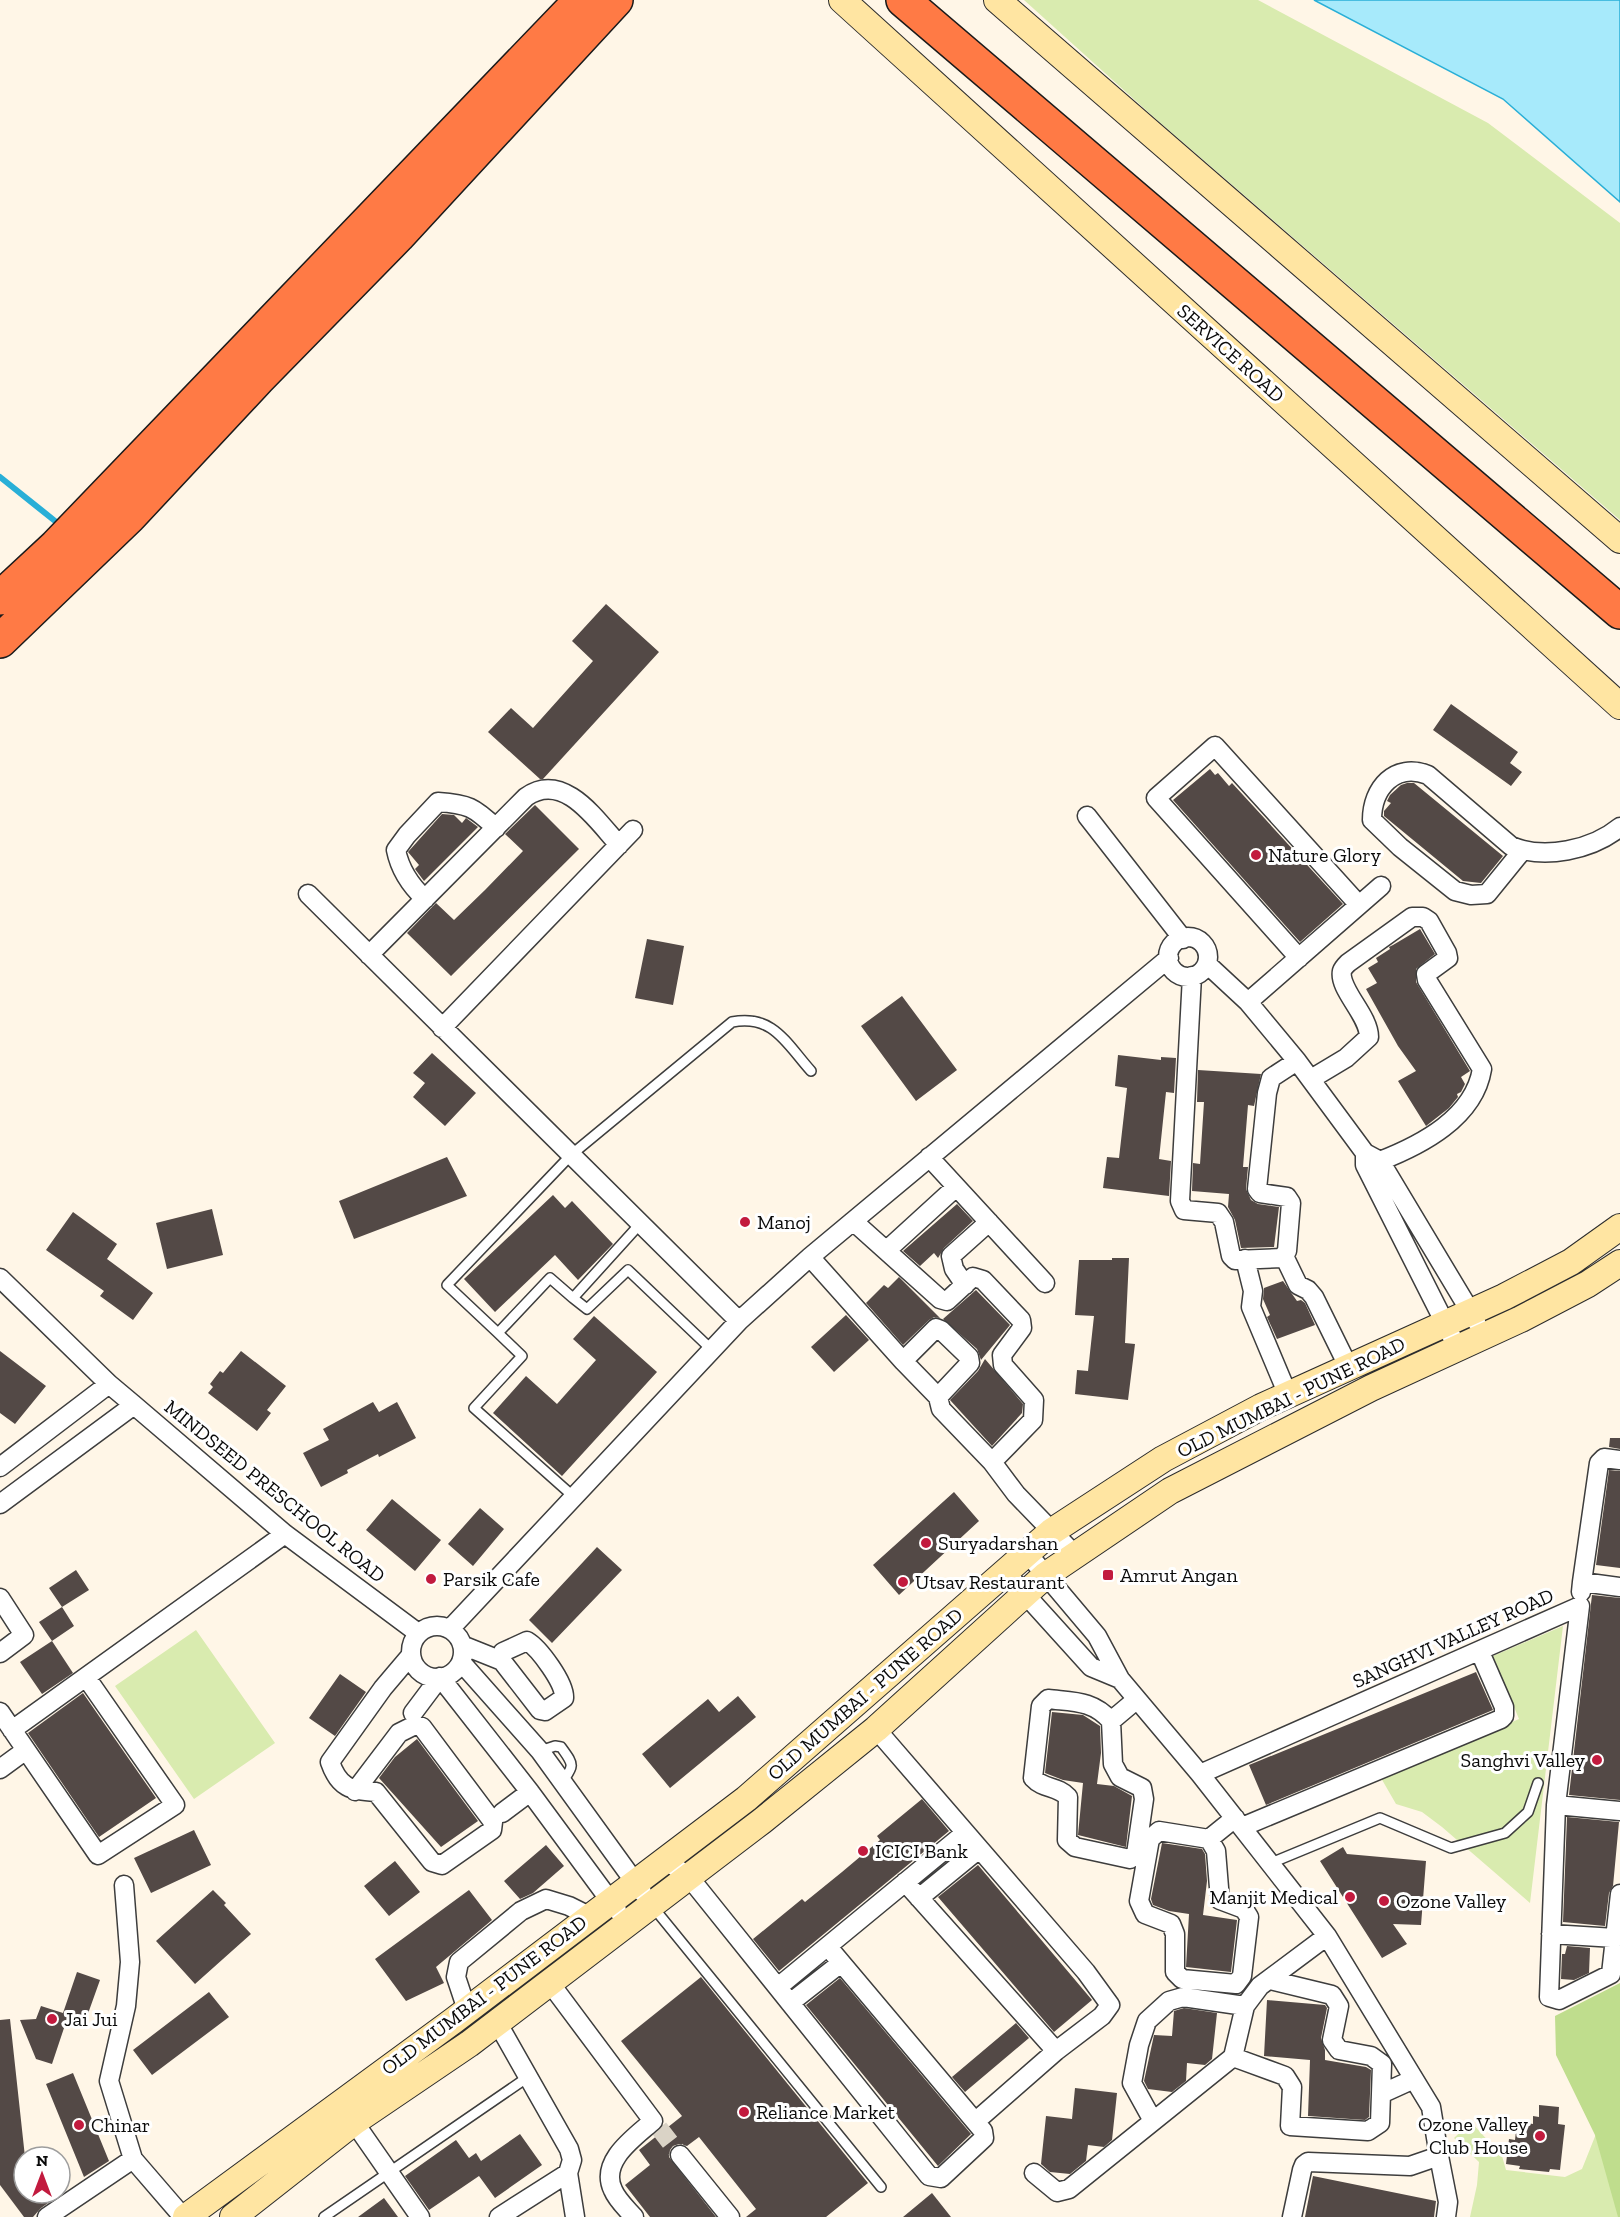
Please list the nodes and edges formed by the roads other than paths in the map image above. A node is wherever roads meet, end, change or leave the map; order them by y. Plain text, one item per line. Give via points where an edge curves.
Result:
1 (581, 0) edge
2 (616, 0) edge
3 (842, 0) edge
4 (903, 0) edge
5 (997, 0) edge
6 (1620, 540) edge
7 (0, 598) edge
8 (1620, 612) edge
9 (0, 641) edge
10 (1620, 706) edge
11 (1087, 816) dead end
12 (1620, 827) edge
13 (496, 828) junction
14 (633, 830) dead end
15 (619, 845) junction
16 (1522, 851) junction
17 (1381, 886) dead end
18 (308, 894) dead end
19 (425, 899) junction
20 (1359, 906) junction
21 (1183, 939) junction
22 (369, 955) junction
23 (1169, 958) junction
24 (1299, 958) junction
25 (1207, 964) junction
26 (1192, 976) junction
27 (1248, 1002) junction
28 (442, 1028) junction
29 (1297, 1061) junction
30 (811, 1071) dead end
31 (1311, 1079) junction
32 (571, 1155) junction
33 (929, 1157) junction
34 (1372, 1157) junction
35 (956, 1187) junction
36 (853, 1221) junction
37 (988, 1222) junction
38 (640, 1224) junction
39 (1620, 1227) edge
40 (886, 1250) junction
41 (1284, 1256) junction
42 (810, 1257) junction
43 (1245, 1259) junction
44 (1620, 1263) edge
45 (0, 1278) edge
46 (1045, 1283) dead end
47 (965, 1285) junction
48 (573, 1298) junction
49 (1471, 1311) junction
50 (738, 1321) junction
51 (1443, 1323) junction
52 (498, 1333) junction
53 (1483, 1337) junction
54 (712, 1350) junction
55 (1458, 1350) junction
56 (903, 1361) junction
57 (1349, 1368) junction
58 (109, 1384) junction
59 (1288, 1395) junction
60 (938, 1397) junction
61 (134, 1405) junction
62 (1620, 1460) edge
63 (992, 1462) junction
64 (0, 1467) edge
65 (574, 1497) junction
66 (0, 1504) edge
67 (1052, 1532) junction
68 (285, 1534) junction
69 (1027, 1553) junction
70 (1075, 1555) junction
71 (1005, 1572) junction
72 (1046, 1575) junction
73 (1582, 1582) junction
74 (1620, 1587) edge
75 (1025, 1593) junction
76 (0, 1598) edge
77 (1580, 1606) junction
78 (450, 1629) junction
79 (418, 1633) junction
80 (1480, 1652) junction
81 (0, 1653) edge
82 (461, 1654) junction
83 (411, 1655) junction
84 (502, 1661) dead end
85 (86, 1677) junction
86 (440, 1677) junction
87 (1120, 1679) junction
88 (1136, 1700) junction
89 (0, 1712) edge
90 (413, 1713) dead end
91 (1111, 1721) junction
92 (12, 1730) junction
93 (876, 1730) junction
94 (26, 1750) junction
95 (0, 1769) edge
96 (1200, 1774) junction
97 (1538, 1783) dead end
98 (355, 1791) junction
99 (533, 1796) junction
100 (1556, 1805) junction
101 (1620, 1811) edge
102 (505, 1817) dead end
103 (1239, 1822) junction
104 (964, 1833) junction
105 (1209, 1839) junction
106 (979, 1849) junction
107 (664, 1859) junction
108 (1271, 1863) junction
109 (689, 1877) junction
110 (634, 1881) junction
111 (905, 1882) junction
112 (124, 1885) dead end
113 (1620, 1894) edge
114 (919, 1898) junction
115 (609, 1900) junction
116 (652, 1905) junction
117 (589, 1916) junction
118 (627, 1924) junction
119 (1551, 1934) junction
120 (1327, 1936) junction
121 (1615, 1938) junction
122 (828, 1947) junction
123 (841, 1963) junction
124 (1270, 1980) junction
125 (550, 1983) junction
126 (778, 1987) junction
127 (790, 2003) junction
128 (1245, 2006) junction
129 (467, 2010) junction
130 (497, 2022) junction
131 (1056, 2051) junction
132 (1233, 2057) junction
133 (528, 2077) junction
134 (1414, 2079) junction
135 (1381, 2094) junction
136 (975, 2121) junction
137 (1154, 2121) junction
138 (354, 2122) junction
139 (680, 2155) tunnel mouth
140 (1439, 2156) junction
141 (133, 2159) junction
142 (389, 2172) junction
143 (568, 2173) junction
144 (1034, 2173) dead end
145 (881, 2187) dead end
146 (46, 2217) edge
147 (184, 2217) edge
148 (232, 2217) edge
149 (324, 2217) edge
150 (420, 2217) edge
151 (499, 2217) edge
152 (575, 2217) edge
153 (634, 2217) edge
154 (730, 2217) edge
155 (1292, 2217) edge
156 (1446, 2217) edge

1 - 7 highway via 56,546
2 - 9 highway via 398,236 130,516
3 - 10 main road, SERVICE ROAD
4 - 8 highway
5 - 6 main road
11 - 21 street
12 - 16 street via 1609,836 1572,851
13 - 15 street via 535,791 549,790 570,795 590,810
13 - 19 street
13 - 19 street via 476,809 438,802 396,850 411,886
14 - 15 street
15 - 28 street
16 - 16 street via 1419,771 1396,774 1384,782 1372,805 1372,820 1400,847 1455,891 1471,896 1487,894
17 - 20 street
18 - 22 street
19 - 22 street
20 - 24 street
20 - 24 street via 1215,746 1156,798
21 - 23 street via 1173,946
21 - 25 street via 1195,939 1205,946
22 - 28 street
23 - 26 street via 1174,970 1185,977
23 - 33 street
24 - 27 street
25 - 26 street
25 - 27 street
26 - 43 street via 1180,1201 1184,1210 1218,1213 1224,1222 1231,1256 1235,1260
27 - 29 street
28 - 32 street
29 - 31 street
29 - 41 street via 1271,1078 1257,1189 1260,1193 1287,1197 1291,1203
30 - 32 lane via 764,1023 748,1019 732,1022
31 - 34 street
31 - 34 street via 1346,1058 1369,1037 1369,1027 1343,982 1342,971 1412,917 1429,921 1448,958 1426,974 1427,980 1482,1069 1480,1081 1473,1097 1439,1131 1403,1152
32 - 38 street
32 - 52 lane via 447,1286
33 - 35 street
33 - 36 street
34 - 49 street
34 - 51 street via 1365,1165
35 - 37 street
35 - 40 street
36 - 40 street
36 - 42 street
37 - 46 street
37 - 47 street via 951,1256
38 - 48 lane
38 - 50 street
39 - 49 main road, OLD MUMBAI - PUNE ROAD via 1571,1262
40 - 47 street via 940,1299 947,1301
41 - 43 street
41 - 57 street via 1298,1285 1314,1297
42 - 50 street
42 - 56 street
43 - 59 street via 1253,1291 1251,1307
44 - 53 main road, OLD MUMBAI - PUNE ROAD via 1588,1284
45 - 58 street
47 - 63 street via 973,1277 983,1280 1022,1320 1022,1328 1002,1355 1003,1365 1034,1400 1033,1420
48 - 52 lane via 550,1278
48 - 54 lane via 587,1309 628,1270
49 - 51 main road, OLD MUMBAI - PUNE ROAD
49 - 53 street
50 - 54 street
51 - 55 street
51 - 57 main road, OLD MUMBAI - PUNE ROAD
52 - 65 lane via 522,1356 474,1408
53 - 55 main road, OLD MUMBAI - PUNE ROAD
54 - 65 street
55 - 70 main road, OLD MUMBAI - PUNE ROAD via 1371,1388 1170,1491
56 - 60 street
56 - 60 street via 936,1328 969,1357 970,1363
57 - 59 main road, OLD MUMBAI - PUNE ROAD
58 - 61 street, MINDSEED PRESCHOOL ROAD
58 - 64 street
59 - 67 main road, OLD MUMBAI - PUNE ROAD via 1163,1459
60 - 63 street via 941,1409
61 - 66 street
61 - 68 street, MINDSEED PRESCHOOL ROAD
62 - 73 street via 1604,1458 1599,1462
63 - 67 street
65 - 78 street
67 - 69 main road, OLD MUMBAI - PUNE ROAD
67 - 70 street
68 - 79 street, MINDSEED PRESCHOOL ROAD
68 - 85 street
69 - 71 main road, OLD MUMBAI - PUNE ROAD
69 - 72 street
70 - 72 main road, OLD MUMBAI - PUNE ROAD
71 - 75 street
71 - 107 main road, OLD MUMBAI - PUNE ROAD via 746,1799
72 - 75 main road, OLD MUMBAI - PUNE ROAD
72 - 87 street via 1097,1636
73 - 74 street
73 - 77 street
75 - 87 street via 1091,1667
75 - 93 main road, OLD MUMBAI - PUNE ROAD
76 - 81 street via 24,1635
77 - 80 street, SANGHVI VALLEY ROAD
77 - 100 street, SANGHVI VALLEY ROAD
78 - 79 street via 432,1626
78 - 82 street
79 - 83 street
80 - 96 street, SANGHVI VALLEY ROAD
80 - 103 street via 1504,1707 1501,1719
82 - 84 street
82 - 86 street via 454,1671
82 - 110 street via 540,1751
83 - 86 street via 412,1664 421,1673
83 - 98 street via 330,1762 335,1778
85 - 92 street
85 - 94 street via 175,1805 98,1855
86 - 90 street
86 - 99 street
87 - 88 street
88 - 91 street
88 - 96 street
89 - 92 street
91 - 91 street via 1113,1764 1120,1777 1142,1788 1144,1799 1136,1854 1130,1859 1076,1848 1067,1840 1068,1797 1033,1778 1041,1706 1048,1699 1090,1704
92 - 94 street
93 - 104 street
93 - 109 main road, OLD MUMBAI - PUNE ROAD
94 - 95 street
96 - 103 street
97 - 108 lane via 1528,1812 1505,1833 1451,1848 1380,1818
98 - 98 street via 376,1792 432,1862 442,1865 492,1830 493,1822 422,1727 415,1725 399,1733
99 - 102 street
99 - 115 street
100 - 101 street
100 - 119 street, SANGHVI VALLEY ROAD
103 - 105 street
103 - 108 street
104 - 106 street
104 - 111 street
105 - 105 street via 1216,1851 1220,1900 1244,1909 1249,1917 1242,1976 1236,1984 1182,1979 1175,1972 1175,1934 1171,1924 1145,1914 1139,1901 1150,1839 1159,1831
106 - 114 street
106 - 131 street via 1110,2005 1102,2016
107 - 109 street
107 - 110 main road, OLD MUMBAI - PUNE ROAD
108 - 120 street
109 - 116 main road, OLD MUMBAI - PUNE ROAD
109 - 126 street
110 - 115 main road, OLD MUMBAI - PUNE ROAD
110 - 116 street
111 - 114 street
111 - 122 street
112 - 141 street via 130,1962 126,2006 109,2081
113 - 121 street
114 - 131 street
115 - 117 main road, OLD MUMBAI - PUNE ROAD
115 - 118 street
116 - 118 main road, OLD MUMBAI - PUNE ROAD
116 - 145 lane
117 - 129 main road, OLD MUMBAI - PUNE ROAD
117 - 129 street via 546,1899 520,1911 459,1962 456,1977
118 - 125 main road, OLD MUMBAI - PUNE ROAD
119 - 121 street
119 - 121 street, SANGHVI VALLEY ROAD via 1548,1993 1555,2000 1611,1974
120 - 124 street
120 - 134 street
122 - 123 street
122 - 126 street
123 - 127 street
123 - 136 street
124 - 128 street via 1260,1986
124 - 135 street via 1332,1995 1339,2006 1332,2040 1339,2050 1371,2056 1382,2064
125 - 130 main road, OLD MUMBAI - PUNE ROAD
125 - 153 street via 656,2124 619,2151 612,2167 612,2190
126 - 127 street
127 - 136 street via 929,2176 941,2178 984,2138
128 - 132 street
128 - 137 street via 1183,1997 1169,2001 1147,2021 1132,2083
129 - 147 main road, OLD MUMBAI - PUNE ROAD
130 - 133 street
130 - 138 main road, OLD MUMBAI - PUNE ROAD
131 - 136 street
132 - 135 street via 1285,2076 1292,2087 1290,2126 1368,2131 1380,2123
132 - 137 street
133 - 142 lane
133 - 143 street via 569,2149 572,2160
134 - 135 street
134 - 140 street via 1431,2107
137 - 144 street via 1069,2189 1057,2192
138 - 142 street
138 - 148 main road, OLD MUMBAI - PUNE ROAD
139 - 154 street
140 - 155 street via 1410,2166 1308,2162 1302,2170
140 - 156 street via 1448,2202
141 - 146 street
141 - 147 street
142 - 149 lane
142 - 150 street
143 - 151 street
143 - 152 street

